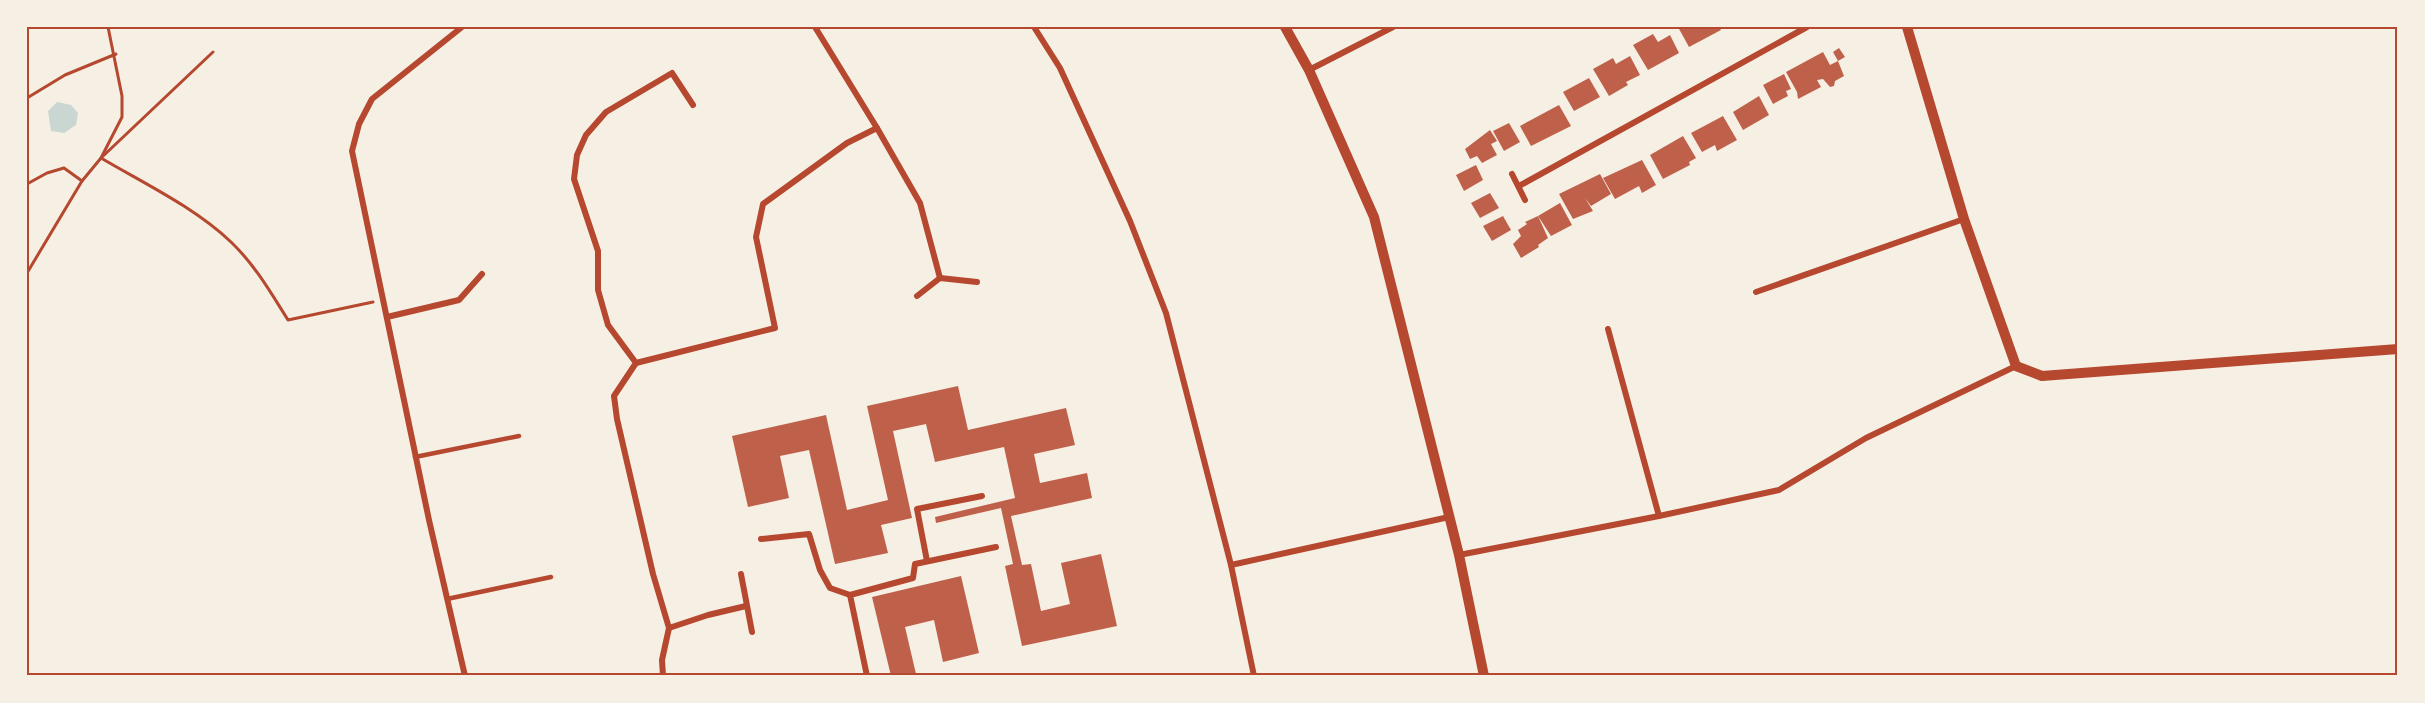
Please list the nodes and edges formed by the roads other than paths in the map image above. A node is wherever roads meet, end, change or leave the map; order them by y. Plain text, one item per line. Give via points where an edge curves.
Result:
1 (462, 27) edge
2 (815, 27) edge
3 (1034, 27) edge
4 (1285, 27) edge
5 (1393, 27) edge
6 (1807, 27) edge
7 (1907, 27) edge
8 (1310, 70) junction
9 (693, 105) dead end
10 (877, 128) junction
11 (1512, 174) dead end
12 (1519, 186) junction
13 (1525, 200) dead end
14 (1964, 219) junction
15 (482, 274) dead end
16 (940, 278) junction
17 (977, 282) dead end
18 (1756, 292) dead end
19 (917, 296) dead end
20 (387, 318) junction
21 (1608, 328) dead end
22 (2398, 349) edge
23 (636, 363) junction
24 (2016, 366) junction
25 (519, 436) dead end
26 (415, 457) junction
27 (982, 496) dead end
28 (1659, 516) junction
29 (1449, 517) junction
30 (761, 539) dead end
31 (996, 547) dead end
32 (1459, 555) junction
33 (927, 561) junction
34 (1231, 565) junction
35 (741, 574) dead end
36 (551, 577) dead end
37 (850, 595) junction
38 (447, 599) junction
39 (746, 606) junction
40 (669, 628) junction
41 (752, 632) dead end
42 (465, 676) edge
43 (663, 676) edge
44 (867, 676) edge
45 (1254, 676) edge
46 (1484, 676) edge

1 - 20 street via 372,99 359,124 352,151
2 - 10 street
3 - 34 street via 1060,68 1130,221 1166,313
4 - 8 street
5 - 8 street
6 - 12 street
7 - 14 street
8 - 29 street via 1374,217
9 - 23 street via 672,73 606,112 586,135 577,154 574,179 598,251 598,290 608,325
10 - 16 street via 920,203
10 - 23 street via 847,143 763,204 756,237 775,328
11 - 12 street
12 - 13 street
14 - 18 street
14 - 24 street
15 - 20 street via 459,300
16 - 17 street
16 - 19 street
20 - 26 street
21 - 28 street
22 - 24 street via 2042,376
23 - 40 street via 614,396 653,574
24 - 28 street via 1866,438 1779,490
25 - 26 lane
26 - 38 street
27 - 33 street via 917,509
28 - 32 street
29 - 32 street
29 - 34 street
30 - 37 street via 809,534 830,588
31 - 33 street
32 - 46 street
33 - 37 street via 915,564 913,578
34 - 45 street
35 - 39 street
36 - 38 lane
37 - 44 street
38 - 42 street
39 - 40 street
39 - 41 street
40 - 43 street

